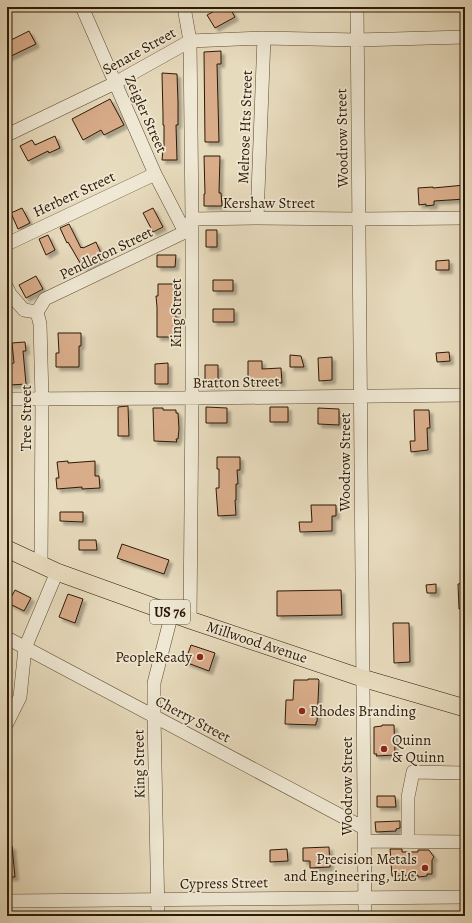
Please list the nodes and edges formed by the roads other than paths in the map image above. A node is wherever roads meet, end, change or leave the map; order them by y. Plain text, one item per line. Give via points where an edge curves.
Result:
1 (82, 7) edge
2 (184, 7) edge
3 (357, 7) edge
4 (465, 37) edge
5 (264, 38) junction
6 (357, 40) junction
7 (190, 42) junction
8 (115, 83) junction
9 (7, 135) edge
10 (155, 174) junction
11 (257, 218) junction
12 (465, 218) edge
13 (359, 219) junction
14 (190, 226) junction
15 (7, 244) edge
16 (7, 288) edge
17 (37, 312) junction
18 (465, 395) edge
19 (360, 396) junction
20 (42, 398) junction
21 (192, 398) junction
22 (7, 399) edge
23 (7, 550) edge
24 (49, 569) junction
25 (172, 613) junction
26 (190, 620) junction
27 (7, 638) edge
28 (26, 648) junction
29 (362, 678) junction
30 (465, 708) edge
31 (154, 716) junction
32 (7, 723) edge
33 (465, 773) edge
34 (364, 828) junction
35 (364, 841) junction
36 (408, 841) junction
37 (465, 842) edge
38 (465, 897) edge
39 (364, 898) junction
40 (158, 900) junction
41 (7, 901) edge
42 (158, 916) edge
43 (365, 916) edge

1 - 8 street, Zeigler Street
2 - 7 street, King Street
3 - 6 street, Woodrow Street
4 - 6 street, Senate Street
5 - 6 street, Senate Street
5 - 7 street, Senate Street
5 - 11 street, Melrose Hts Street
6 - 13 street, Woodrow Street
7 - 8 street, Senate Street
7 - 14 street, King Street
8 - 9 street, Senate Street
8 - 10 street, Zeigler Street
10 - 14 street, Zeigler Street
10 - 15 street, Herbert Street
11 - 13 street, Kershaw Street
11 - 14 street, Kershaw Street
12 - 13 street, Kershaw Street
13 - 19 street, Woodrow Street
14 - 17 street, Pendleton Street via 45,299
14 - 21 street, King Street
16 - 17 street via 24,310
17 - 20 street, Tree Street via 40,324
18 - 19 street, Bratton Street
19 - 21 street, Bratton Street
19 - 29 street, Woodrow Street
20 - 21 street, Bratton Street
20 - 22 street, Bratton Street
20 - 24 street, Tree Street
21 - 26 street, King Street
23 - 24 main road, Millwood Avenue / US 76
24 - 25 main road, Millwood Avenue / US 76
24 - 28 street
25 - 26 main road, Millwood Avenue / US 76
25 - 31 street, King Street via 154,683
26 - 29 main road, Millwood Avenue / US 76
27 - 28 street, Cherry Street
28 - 31 street, Cherry Street
28 - 32 street via 20,697
29 - 30 main road, Millwood Avenue / US 76
29 - 34 street, Woodrow Street
31 - 34 street, Cherry Street
31 - 40 street, King Street
33 - 36 street via 413,772 408,797
34 - 35 street, Woodrow Street
35 - 36 street
35 - 39 street, Woodrow Street
36 - 37 street
38 - 39 street, Cypress Street
39 - 40 street, Cypress Street
39 - 43 street, Woodrow Street
40 - 41 street, Cypress Street
40 - 42 street, King Street

